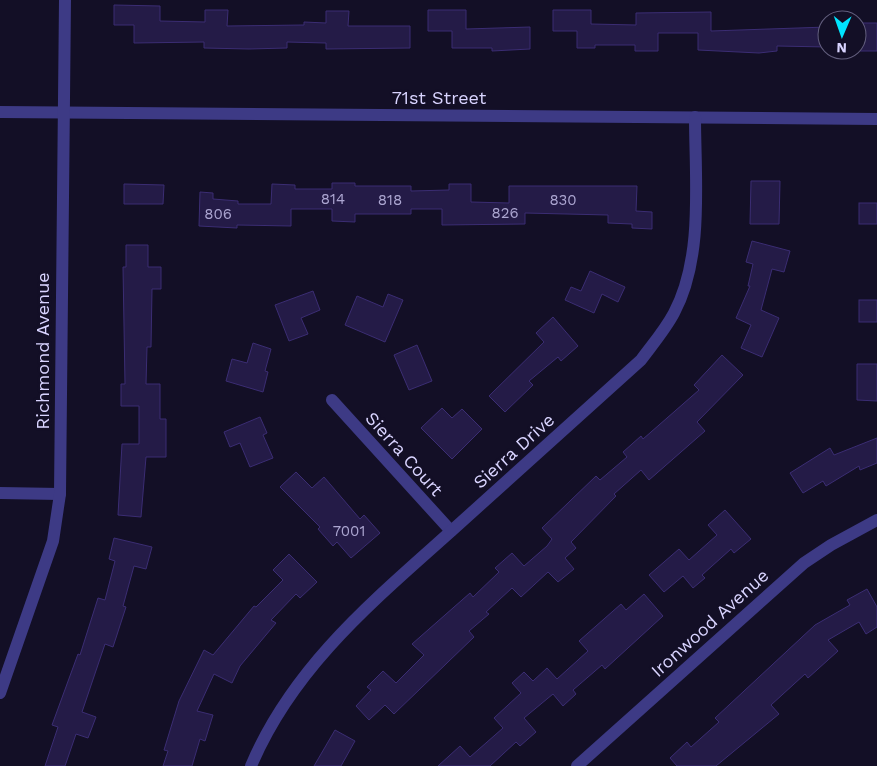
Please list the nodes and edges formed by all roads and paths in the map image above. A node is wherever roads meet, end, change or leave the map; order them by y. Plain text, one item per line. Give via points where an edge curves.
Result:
1 (65, 0) edge
2 (0, 112) edge
3 (63, 113) junction
4 (695, 117) junction
5 (877, 119) edge
6 (332, 400) dead end
7 (0, 494) edge
8 (60, 494) junction
9 (877, 520) edge
10 (451, 531) junction
11 (0, 693) edge
12 (251, 766) edge
13 (578, 766) edge

1 - 3 street, Richmond Avenue
2 - 3 street, 71st Street
3 - 4 street, 71st Street
3 - 8 street, Richmond Avenue
4 - 5 street, 71st Street
4 - 10 street, Sierra Drive via 692,257 674,313 641,360
6 - 10 street, Sierra Court
7 - 8 street
8 - 11 street, Richmond Avenue via 53,541
9 - 13 street, Ironwood Avenue via 804,564
10 - 12 street, Sierra Drive via 323,652 275,718

